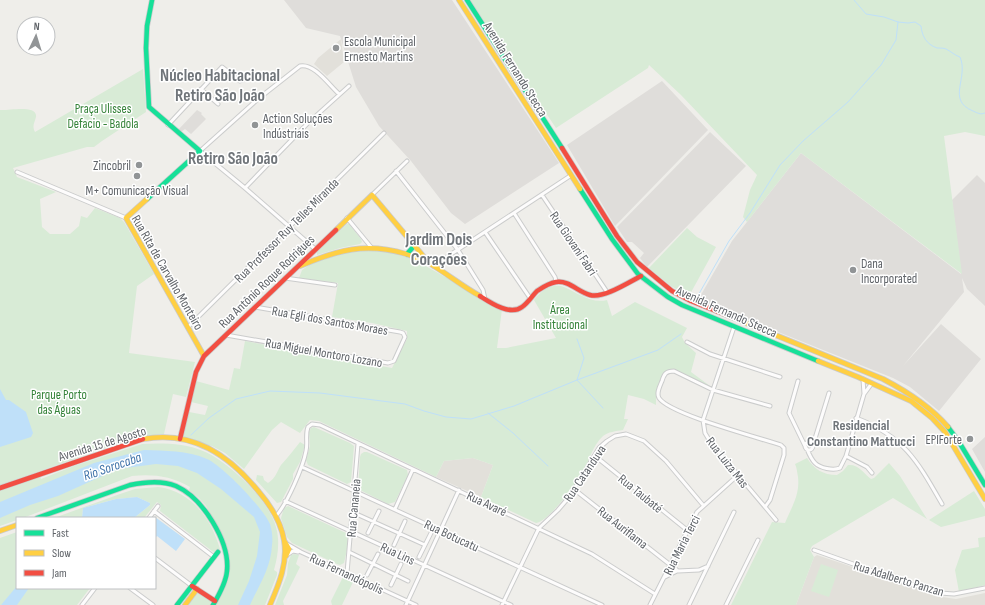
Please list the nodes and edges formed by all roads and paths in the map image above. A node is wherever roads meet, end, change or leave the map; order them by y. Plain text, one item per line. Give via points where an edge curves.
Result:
1 (152, 0) edge
2 (459, 0) edge
3 (467, 0) edge
4 (243, 80) dead end
5 (349, 86) dead end
6 (201, 89) junction
7 (339, 94) junction
8 (218, 104) dead end
9 (168, 125) junction
10 (384, 133) dead end
11 (200, 151) junction
12 (407, 161) dead end
13 (396, 171) junction
14 (17, 172) dead end
15 (570, 176) junction
16 (584, 183) junction
17 (245, 188) junction
18 (372, 195) junction
19 (542, 195) junction
20 (514, 213) junction
21 (126, 218) junction
22 (347, 218) junction
23 (289, 227) junction
24 (485, 232) junction
25 (414, 246) junction
26 (371, 247) junction
27 (314, 250) junction
28 (458, 250) junction
29 (407, 254) junction
30 (317, 258) junction
31 (429, 262) junction
32 (639, 264) junction
33 (433, 266) junction
34 (296, 267) junction
35 (641, 276) junction
36 (285, 278) junction
37 (556, 281) junction
38 (335, 285) dead end
39 (607, 292) junction
40 (530, 298) junction
41 (485, 299) junction
42 (255, 307) junction
43 (188, 327) junction
44 (734, 328) junction
45 (765, 331) junction
46 (225, 335) junction
47 (405, 335) joint
48 (687, 342) dead end
49 (204, 356) junction
50 (724, 359) junction
51 (780, 377) dead end
52 (878, 377) junction
53 (798, 381) dead end
54 (868, 381) junction
55 (713, 390) junction
56 (829, 393) dead end
57 (864, 394) junction
58 (770, 406) dead end
59 (856, 418) junction
60 (703, 420) junction
61 (180, 439) junction
62 (802, 441) junction
63 (358, 444) junction
64 (811, 444) junction
65 (806, 448) junction
66 (595, 456) junction
67 (811, 456) junction
68 (846, 456) junction
69 (302, 467) junction
70 (413, 469) junction
71 (872, 473) dead end
72 (737, 476) junction
73 (985, 485) edge
74 (0, 488) edge
75 (354, 490) junction
76 (459, 490) junction
77 (575, 490) junction
78 (985, 499) edge
79 (285, 501) junction
80 (942, 504) dead end
81 (703, 505) junction
82 (158, 506) dead end
83 (765, 507) junction
84 (395, 509) junction
85 (379, 510) dead end
86 (154, 511) junction
87 (352, 512) junction
88 (734, 512) dead end
89 (276, 516) junction
90 (39, 517) edge
91 (150, 517) edge
92 (776, 520) dead end
93 (405, 521) dead end
94 (373, 522) junction
95 (16, 525) edge
96 (539, 528) junction
97 (441, 530) junction
98 (687, 530) junction
99 (0, 531) edge
100 (351, 531) junction
101 (368, 533) dead end
102 (431, 533) dead end
103 (400, 534) junction
104 (758, 540) dead end
105 (287, 545) junction
106 (394, 545) dead end
107 (425, 545) junction
108 (814, 550) dead end
109 (294, 551) junction
110 (218, 552) dead end
111 (286, 552) junction
112 (301, 552) junction
113 (349, 552) junction
114 (378, 554) dead end
115 (214, 557) junction
116 (419, 557) dead end
117 (285, 558) junction
118 (156, 559) edge
119 (372, 564) junction
120 (401, 564) dead end
121 (425, 565) junction
122 (670, 565) junction
123 (519, 566) junction
124 (708, 566) junction
125 (699, 570) junction
126 (678, 571) junction
127 (347, 573) junction
128 (704, 574) junction
129 (367, 575) dead end
130 (396, 575) junction
131 (664, 577) junction
132 (408, 581) dead end
133 (392, 585) dead end
134 (192, 586) junction
135 (985, 588) edge
136 (94, 589) edge
137 (131, 589) edge
138 (197, 589) junction
139 (656, 594) junction
140 (214, 603) edge
141 (407, 603) edge
142 (503, 603) edge
143 (83, 604) edge
144 (690, 604) edge
145 (88, 605) edge
146 (153, 605) edge
147 (177, 605) edge
148 (185, 605) edge
149 (270, 605) edge
150 (416, 605) edge
151 (511, 605) edge
152 (602, 605) edge
153 (650, 605) edge
154 (726, 605) edge

1 - 9 main road via 146,48 149,103 151,110
2 - 15 main road, Avenida Fernando Stecca
3 - 16 main road, Avenida Fernando Stecca
4 - 6 street via 240,81 222,67
5 - 7 street
6 - 8 street
6 - 9 street
7 - 11 street via 312,68 300,66 258,99
7 - 17 street
9 - 11 main road
10 - 23 street, Rua Professor Ruy Telles Miranda
11 - 17 street
11 - 21 main road
12 - 13 street, Rua Antônio Roque Rodrigues
13 - 18 street, Rua Antônio Roque Rodrigues
13 - 28 street
14 - 21 street, Rua Rita de Carvalho Monteiro
15 - 16 main road via 575,173
15 - 19 street
15 - 35 main road, Avenida Fernando Stecca via 612,239
16 - 32 main road, Avenida Fernando Stecca via 617,236
17 - 23 street
18 - 22 main road, Rua Antônio Roque Rodrigues
18 - 25 main road
19 - 20 street
19 - 39 street, Rua Giovani Fabri
20 - 24 street
20 - 37 street
21 - 43 main road, Rua Rita de Carvalho Monteiro
22 - 26 street
22 - 27 main road, Rua Antônio Roque Rodrigues
23 - 27 street
23 - 43 street, Rua Professor Ruy Telles Miranda
24 - 28 street
24 - 40 street
25 - 29 main road
25 - 31 main road
26 - 29 main road
26 - 30 main road via 344,250
27 - 30 main road
27 - 34 main road, Rua Antônio Roque Rodrigues
28 - 33 street
28 - 41 street
29 - 31 main road
30 - 34 main road
31 - 33 main road
32 - 35 main road
32 - 45 main road, Avenida Fernando Stecca via 672,291
33 - 41 main road
34 - 36 main road, Rua Antônio Roque Rodrigues
35 - 39 main road
35 - 44 main road, Avenida Fernando Stecca via 682,305
36 - 38 street
36 - 42 main road, Rua Antônio Roque Rodrigues
37 - 39 main road via 572,285 591,296
37 - 40 main road via 541,287
40 - 41 main road via 526,305 515,310
42 - 46 main road, Rua Antônio Roque Rodrigues
42 - 47 street, Rua Egli dos Santos Moraes via 400,332
43 - 49 main road, Rua Rita de Carvalho Monteiro
44 - 45 main road via 740,322
44 - 50 street, Rua Luiza Mas
44 - 54 main road, Avenida Fernando Stecca
45 - 52 main road, Avenida Fernando Stecca
46 - 47 street, Rua Miguel Montoro Lozano via 388,364 394,360
46 - 49 main road, Rua Antônio Roque Rodrigues
48 - 50 street
49 - 61 main road, Rua Antônio Roque Rodrigues via 196,372
50 - 51 street
50 - 55 street, Rua Luiza Mas
52 - 54 main road via 870,376
52 - 73 main road, Avenida Fernando Stecca via 902,388 937,414 950,429
53 - 62 street via 789,413
54 - 57 street
54 - 57 street
54 - 78 main road, Avenida Fernando Stecca via 911,401 932,418 945,432
55 - 58 street
55 - 60 street, Rua Luiza Mas
55 - 60 street via 674,371 664,375 659,398 689,416
56 - 64 street via 816,438
57 - 59 street
59 - 68 street
59 - 80 street via 882,430 910,453
60 - 72 street, Rua Luiza Mas via 710,443
60 - 83 street via 784,448 770,500
61 - 74 main road, Avenida 15 de Agosto via 158,437 138,441
61 - 89 main road, Avenida 15 de Agosto via 199,443 224,455 246,475
62 - 64 street
62 - 65 street
63 - 69 street, Rua Avaré via 320,425 312,424 306,432 306,451
63 - 70 street, Rua Avaré
63 - 75 street, Rua Cananeia
64 - 65 street via 806,444
64 - 65 street via 809,450
64 - 67 street
65 - 67 street
66 - 77 street, Rua Catanduva
66 - 81 street, Rua Catanduva via 607,441 615,436 626,434 638,438 666,461
66 - 98 street, Rua Taubaté
67 - 68 street via 816,464 836,470 842,466
68 - 71 street via 867,467
69 - 75 street, Rua Botucatu
69 - 79 street
70 - 76 street, Rua Avaré
70 - 84 street
72 - 81 street, Rua Maria Terci
72 - 83 street, Rua Luiza Mas
75 - 84 street, Rua Botucatu
75 - 87 street, Rua Cananeia
76 - 96 street, Rua Avaré
76 - 97 street
77 - 96 street, Rua Catanduva
77 - 122 street, Rua Auriflama
79 - 89 street
79 - 100 street, Rua Lins
81 - 98 street, Rua Maria Terci
82 - 86 street
83 - 92 street, Rua Luiza Mas
84 - 97 street, Rua Botucatu
85 - 94 street
86 - 91 street
86 - 115 street
87 - 94 street
87 - 100 street, Rua Cananeia
88 - 124 street
89 - 105 main road, Avenida 15 de Agosto
90 - 140 main road via 131,484 165,483 181,488 194,497 204,509 223,545 226,576
93 - 103 street
94 - 101 street
94 - 103 street
95 - 99 main road
96 - 123 street, Rua Catanduva
96 - 139 street, Rua Avaré via 607,562
97 - 121 street
97 - 123 street, Rua Botucatu
98 - 122 street, Rua Maria Terci
100 - 113 street, Rua Cananeia
100 - 121 street, Rua Lins
102 - 107 street
103 - 106 street
103 - 107 street
104 - 154 street
105 - 111 main road, Avenida 15 de Agosto
105 - 112 street, Rua Fernandópolis
107 - 116 street
108 - 135 street, Rua Adalberto Panzan via 940,593 954,594
109 - 111 street
109 - 112 street, Rua Fernandópolis
109 - 117 street, Rua Fernandópolis
110 - 115 main road
111 - 117 main road, Avenida 15 de Agosto
112 - 127 street, Rua Fernandópolis
113 - 119 street
113 - 127 street, Rua Cananeia
114 - 119 street
115 - 134 main road
117 - 149 main road, Avenida 15 de Agosto via 281,581
118 - 134 street
119 - 129 street
119 - 130 street
120 - 130 street
121 - 141 street
121 - 142 street, Rua Lins
122 - 126 street, Rua Auriflama
122 - 131 street, Rua Maria Terci
123 - 142 street, Rua Catanduva
123 - 152 street, Rua Botucatu
124 - 125 street
124 - 128 street
125 - 126 street
125 - 128 street
126 - 131 street
127 - 141 street, Rua Fernandópolis
128 - 144 street
130 - 132 street
130 - 133 street
131 - 139 street, Rua Maria Terci
134 - 138 main road
134 - 147 main road
136 - 143 street
137 - 146 street
138 - 140 main road
138 - 148 main road
139 - 153 street, Rua Maria Terci
141 - 150 street, Rua Fernandópolis
142 - 151 street, Rua Lins
143 - 145 street

